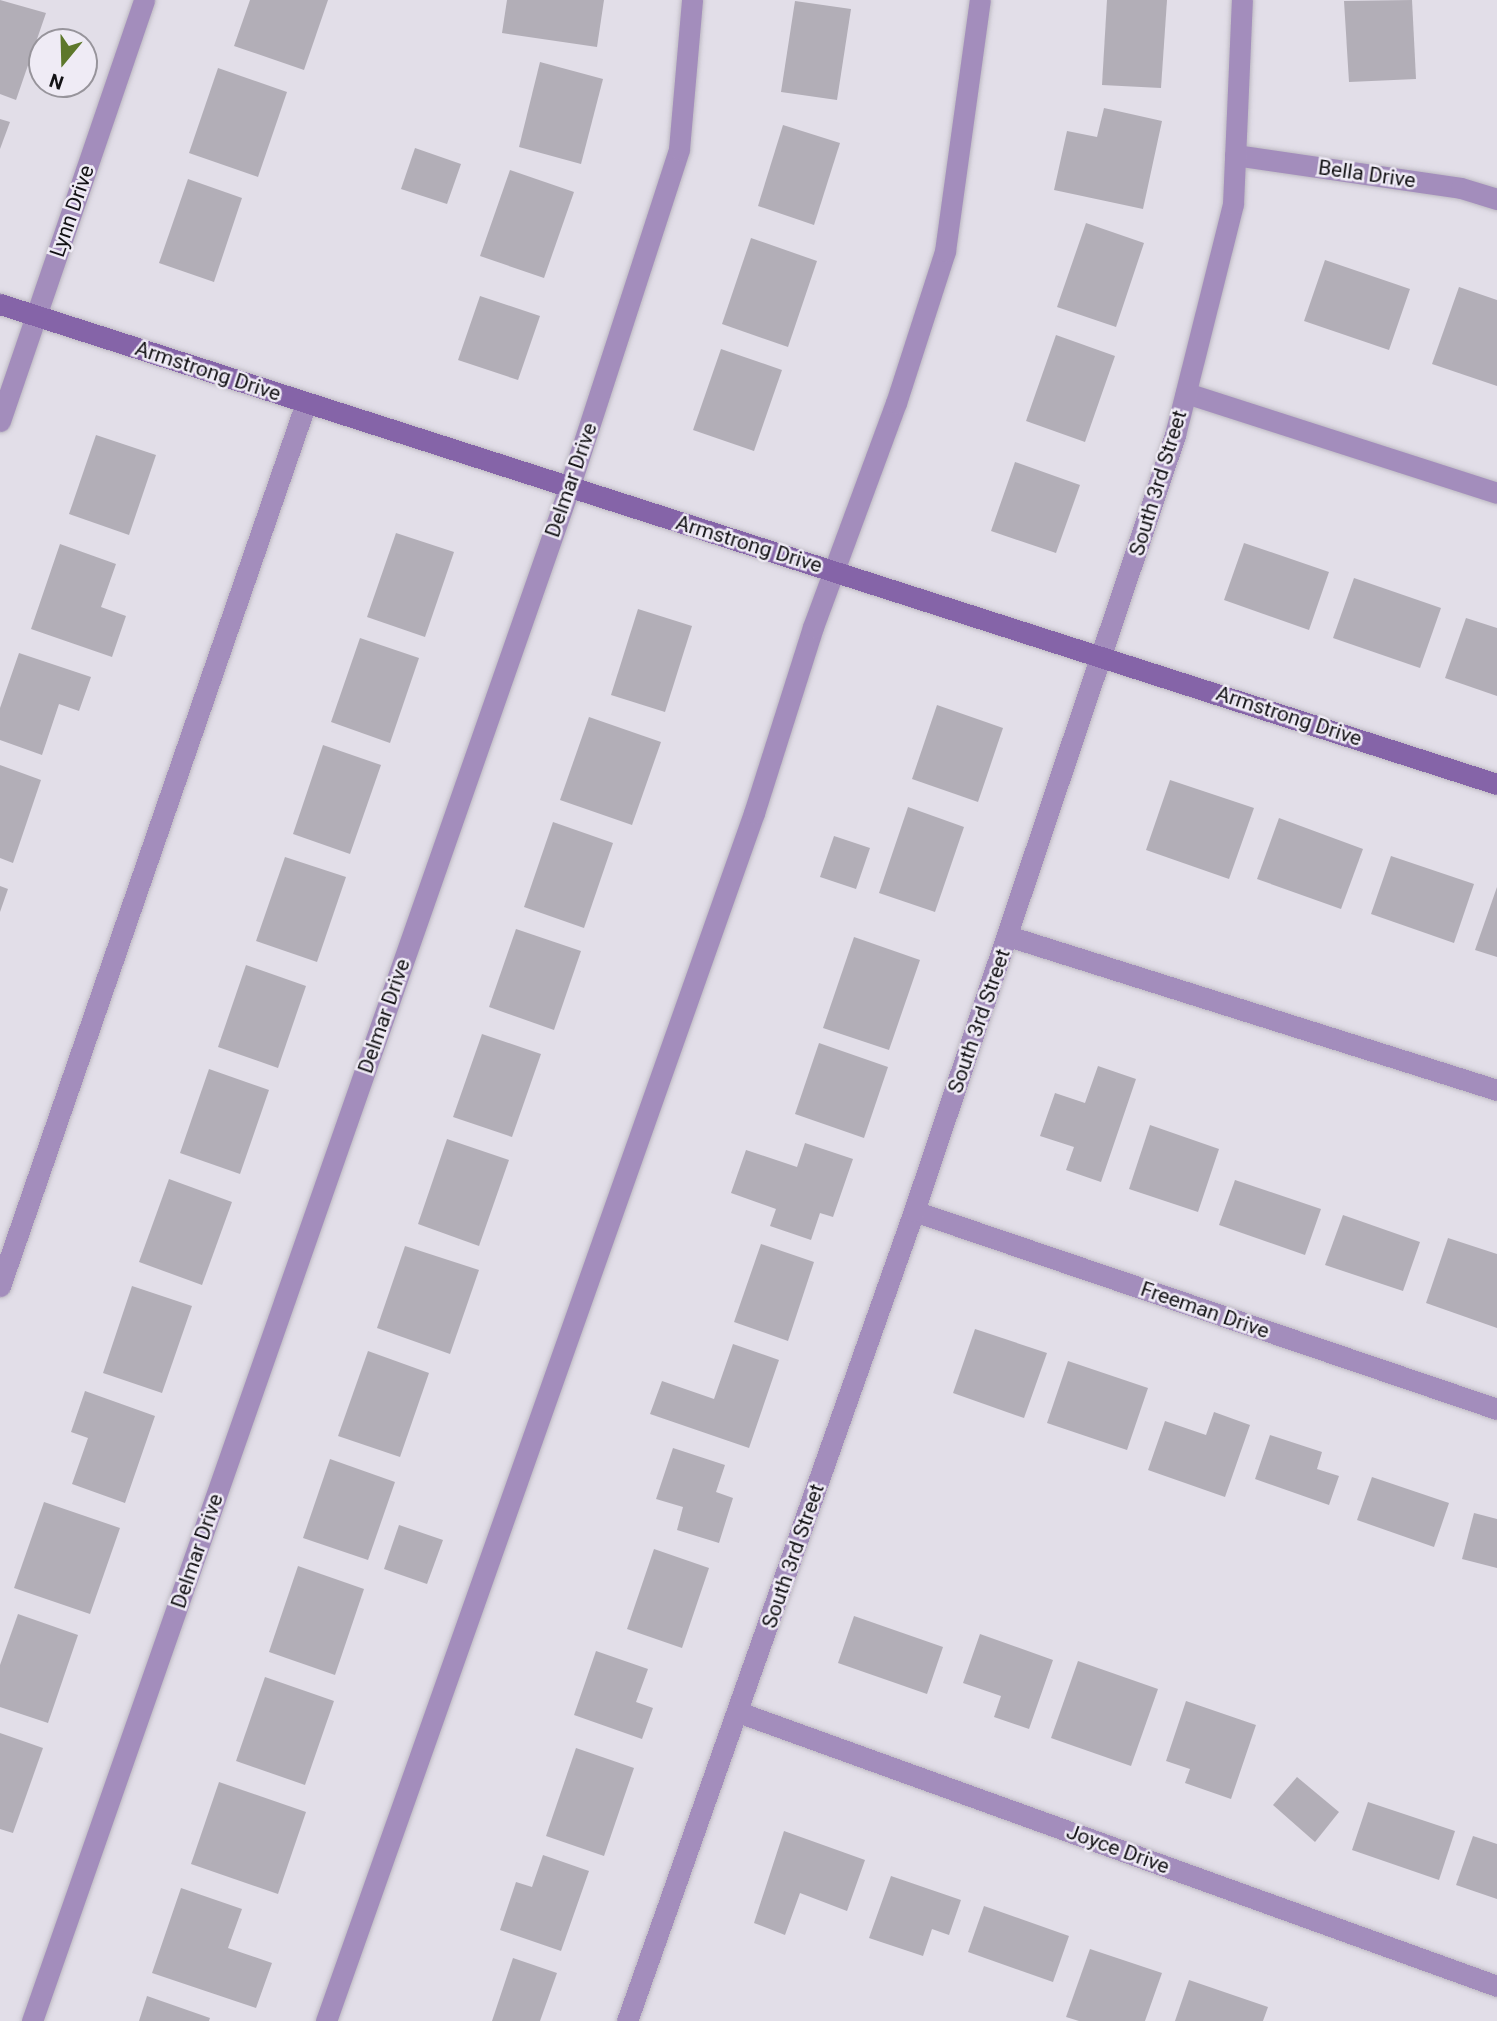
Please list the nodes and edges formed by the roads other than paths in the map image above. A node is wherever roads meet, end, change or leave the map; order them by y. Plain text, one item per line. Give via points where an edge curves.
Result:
1 (144, 0) edge
2 (692, 0) edge
3 (980, 0) edge
4 (1242, 0) edge
5 (1235, 155) junction
6 (1497, 199) edge
7 (0, 304) edge
8 (37, 316) junction
9 (1186, 393) junction
10 (306, 403) junction
11 (0, 421) edge
12 (569, 488) junction
13 (1497, 493) edge
14 (834, 570) junction
15 (1103, 657) junction
16 (1497, 784) edge
17 (1008, 936) junction
18 (1497, 1090) edge
19 (914, 1211) junction
20 (0, 1286) edge
21 (1497, 1409) edge
22 (738, 1712) junction
23 (1497, 1986) edge
24 (32, 2021) edge
25 (326, 2021) edge
26 (627, 2021) edge

1 - 8 street, Lynn Drive
2 - 12 street, Delmar Drive via 678,149
3 - 14 street via 945,251 896,403
4 - 5 street, South 3rd Street
5 - 6 street, Bella Drive via 1461,188
5 - 9 street, South 3rd Street via 1233,204
7 - 8 street, Armstrong Drive
8 - 10 street, Armstrong Drive
8 - 11 street, Lynn Drive
9 - 13 street
9 - 15 street, South 3rd Street
10 - 12 street, Armstrong Drive
10 - 20 street
12 - 14 street, Armstrong Drive
12 - 24 street, Delmar Drive
14 - 15 street, Armstrong Drive
14 - 25 street via 754,813
15 - 16 street, Armstrong Drive
15 - 17 street, South 3rd Street
17 - 18 street
17 - 19 street, South 3rd Street
19 - 21 street, Freeman Drive
19 - 22 street, South 3rd Street
22 - 23 street, Joyce Drive
22 - 26 street, South 3rd Street

